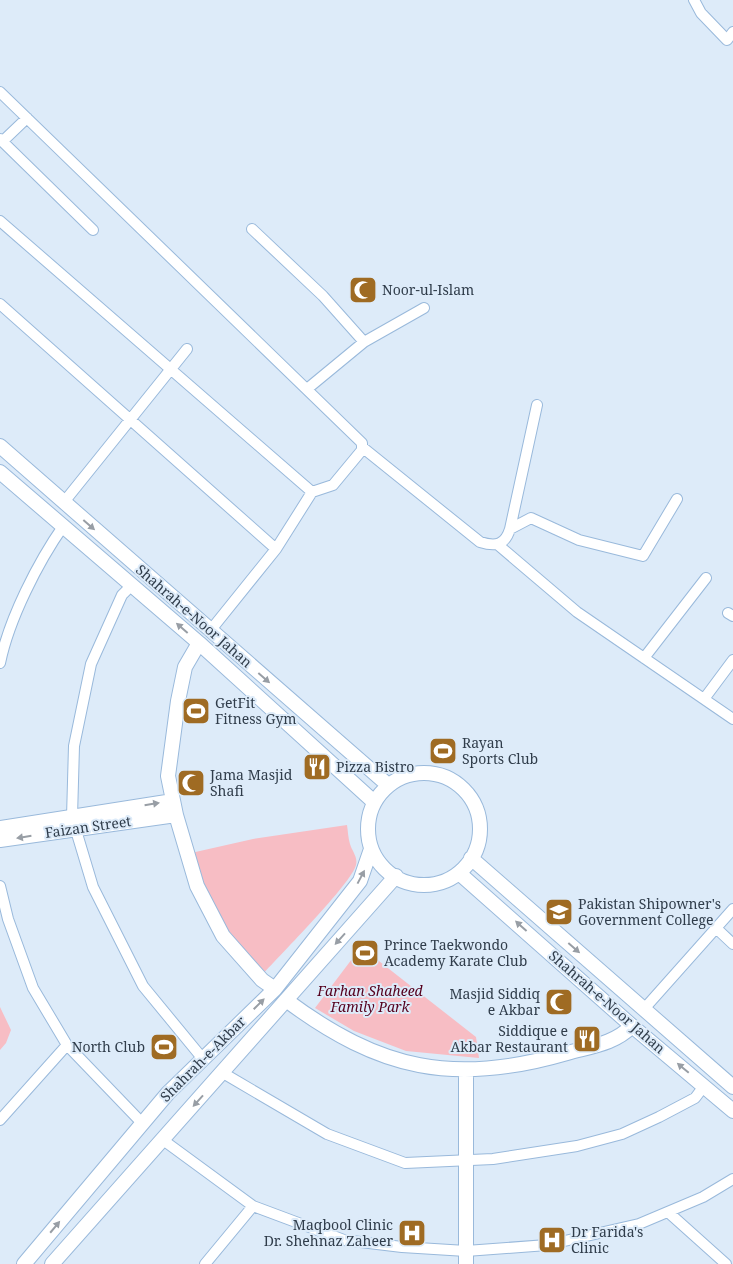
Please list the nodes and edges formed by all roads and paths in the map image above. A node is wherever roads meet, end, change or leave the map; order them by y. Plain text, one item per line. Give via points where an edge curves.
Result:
1 (694, 0) edge
2 (733, 32) edge
3 (0, 92) edge
4 (27, 118) junction
5 (2, 140) edge
6 (0, 221) edge
7 (252, 229) dead end
8 (93, 230) dead end
9 (0, 304) edge
10 (424, 308) dead end
11 (364, 342) junction
12 (187, 349) dead end
13 (170, 370) junction
14 (307, 389) junction
15 (537, 405) dead end
16 (132, 420) junction
17 (0, 446) edge
18 (362, 447) junction
19 (0, 472) edge
20 (36, 478) junction
21 (312, 492) junction
22 (24, 493) junction
23 (677, 499) dead end
24 (64, 502) junction
25 (64, 525) junction
26 (510, 529) junction
27 (497, 544) junction
28 (276, 549) junction
29 (706, 578) dead end
30 (132, 585) junction
31 (210, 631) junction
32 (2, 636) edge
33 (199, 643) junction
34 (644, 658) junction
35 (733, 660) edge
36 (0, 663) edge
37 (704, 699) junction
38 (733, 719) edge
39 (388, 785) junction
40 (173, 801) junction
41 (374, 802) junction
42 (176, 815) junction
43 (74, 823) junction
44 (0, 828) edge
45 (0, 840) edge
46 (371, 849) junction
47 (472, 858) junction
48 (459, 873) junction
49 (396, 876) junction
50 (0, 886) edge
51 (733, 909) edge
52 (716, 928) junction
53 (733, 944) edge
54 (275, 989) junction
55 (286, 1000) junction
56 (644, 1008) junction
57 (632, 1026) junction
58 (67, 1045) junction
59 (203, 1060) junction
60 (466, 1071) junction
61 (223, 1074) junction
62 (704, 1086) junction
63 (733, 1087) edge
64 (733, 1111) edge
65 (0, 1120) edge
66 (142, 1123) junction
67 (163, 1140) junction
68 (466, 1161) junction
69 (733, 1180) edge
70 (253, 1206) junction
71 (668, 1212) junction
72 (466, 1258) edge
73 (24, 1264) edge
74 (52, 1264) edge
75 (205, 1264) edge
76 (726, 1264) edge

1 - 2 street via 700,13 727,40
3 - 4 street
4 - 5 street
4 - 14 street
5 - 8 street
6 - 13 street
7 - 11 street via 323,296
9 - 16 street
10 - 11 street
11 - 14 street
12 - 13 street
13 - 16 street
13 - 21 street
14 - 18 street via 359,440
15 - 26 street
16 - 24 street
16 - 28 street
17 - 20 main road, Shahrah-e-Noor Jahan
18 - 21 street via 333,485
18 - 27 street via 480,542
19 - 22 main road, Shahrah-e-Noor Jahan
20 - 22 main road
20 - 24 main road, Shahrah-e-Noor Jahan
21 - 28 street
22 - 25 main road, Shahrah-e-Noor Jahan
23 - 26 street via 643,556 579,540 531,518
24 -> 31 main road, Shahrah-e-Noor Jahan
25 - 30 main road, Shahrah-e-Noor Jahan
25 - 32 street
26 - 27 street via 505,541
27 - 34 street via 577,612
28 - 31 street
29 - 34 street
33 -> 30 main road, Shahrah-e-Noor Jahan
30 - 43 street via 122,595 90,664 74,746
31 -> 39 main road, Shahrah-e-Noor Jahan
32 - 36 street
33 - 40 main road via 185,667 178,700 168,776
33 - 41 main road, Shahrah-e-Noor Jahan
34 - 37 street
35 - 37 street
37 - 38 street
39 - 41 main road
39 - 47 main road via 397,777 429,773 462,788 472,800 478,822 478,844
40 - 42 main road
43 -> 40 main road, Faizan Street
41 - 46 main road via 368,830
42 - 43 main road, Faizan Street
42 - 54 main road via 198,886 223,936 262,980
43 - 44 main road, Faizan Street
43 -> 45 main road, Faizan Street
43 - 59 street via 93,887 143,986
46 - 49 main road via 388,873
54 -> 46 main road, Shahrah-e-Akbar via 360,881
47 - 48 main road
47 -> 56 main road, Shahrah-e-Noor Jahan
48 - 49 main road via 449,880 424,886
57 -> 48 main road, Shahrah-e-Noor Jahan
49 -> 55 main road, Shahrah-e-Akbar
50 - 58 street via 8,919 34,988
51 - 52 street
52 - 53 street
52 - 56 street
59 -> 54 main road, Shahrah-e-Akbar
55 - 60 main road via 316,1023 363,1048 406,1064
55 - 61 main road, Shahrah-e-Akbar
56 - 63 main road, Shahrah-e-Noor Jahan
57 - 60 main road via 620,1038 528,1065
62 -> 57 main road, Shahrah-e-Noor Jahan
58 - 65 street
58 - 66 street
59 - 66 main road, Shahrah-e-Akbar
60 - 68 main road
61 -> 67 main road, Shahrah-e-Akbar
61 - 68 street via 327,1134 405,1163
62 - 64 main road, Shahrah-e-Noor Jahan
62 - 68 street via 695,1098 622,1134 535,1154
73 -> 66 main road, Shahrah-e-Akbar
67 - 70 street
67 - 74 main road, Shahrah-e-Akbar
68 - 72 main road
69 - 71 street
70 - 72 street via 344,1240
70 - 75 street
71 - 72 street via 639,1224 547,1245
71 - 76 street

